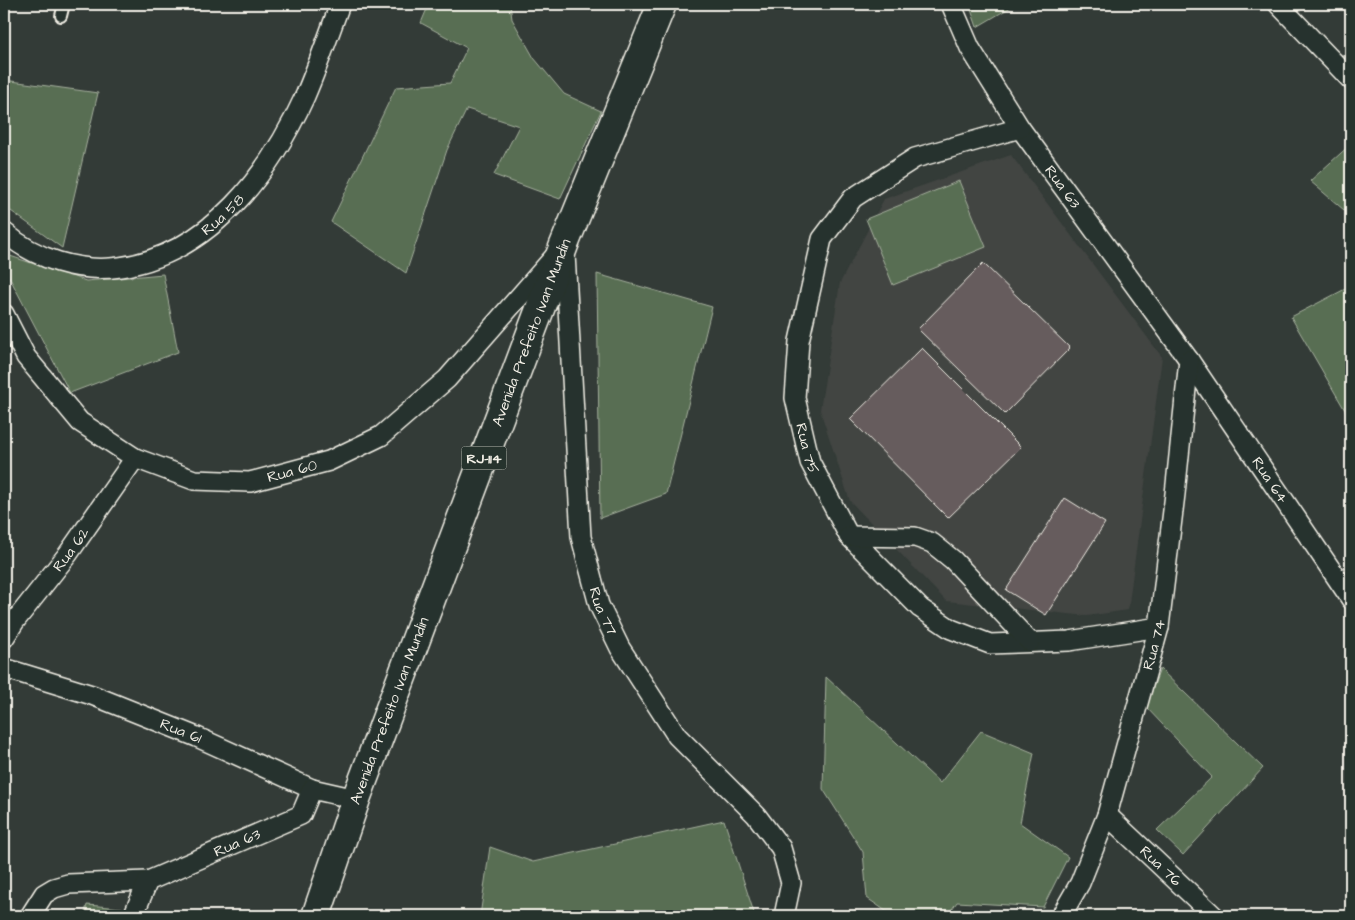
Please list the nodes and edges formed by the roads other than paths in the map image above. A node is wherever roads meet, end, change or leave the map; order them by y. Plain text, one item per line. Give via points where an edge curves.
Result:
1 (64, 4) edge
2 (340, 4) edge
3 (662, 4) edge
4 (951, 4) edge
5 (1278, 4) edge
6 (61, 16) dead end
7 (1351, 80) edge
8 (1020, 128) junction
9 (4, 232) edge
10 (564, 246) junction
11 (4, 314) edge
12 (1189, 360) junction
13 (135, 458) junction
14 (849, 536) junction
15 (1351, 599) edge
16 (1158, 626) junction
17 (4, 638) edge
18 (1030, 642) junction
19 (4, 668) edge
20 (312, 789) junction
21 (356, 799) junction
22 (1107, 815) junction
23 (148, 881) junction
24 (30, 916) edge
25 (133, 916) edge
26 (316, 916) edge
27 (784, 916) edge
28 (1061, 916) edge
29 (1214, 916) edge

1 - 6 lane
2 - 9 street, Rua 58 via 305,96 277,150 241,196 203,234 162,256 133,265 88,268 53,260 23,246
3 - 10 main road, Avenida Prefeito Ivan Mundin / RJ-114
4 - 8 street, Rua 63 via 970,48
5 - 7 street
8 - 12 street, Rua 63
8 - 14 street, Rua 75 via 915,158 853,198 822,239 799,341 795,398 810,462
10 - 13 street, Rua 60 via 447,379 381,436 329,461 250,482 194,480
10 - 21 main road, Avenida Prefeito Ivan Mundin / RJ-114
10 - 27 street, Rua 77 via 581,536 599,605 620,648 676,736 756,815 781,848 791,883
11 - 13 street, Rua 60 via 26,357 80,422
12 - 15 street, Rua 64
12 - 16 street, Rua 74
13 - 17 street, Rua 62
14 - 18 street, Rua 75 via 920,608 951,629 990,644
14 - 18 street via 915,537 932,543 953,560
16 - 18 street, Rua 75 via 1069,641
16 - 22 street, Rua 74
19 - 20 street, Rua 61 via 92,695 197,737
20 - 21 street, Rua 61
20 - 23 street, Rua 63 via 301,814
21 - 26 main road, Avenida Prefeito Ivan Mundin / RJ-114
22 - 28 street, Rua 74 via 1080,883
22 - 29 street, Rua 76
23 - 24 street, Rua 63 via 68,884 54,888 44,894
23 - 25 street

